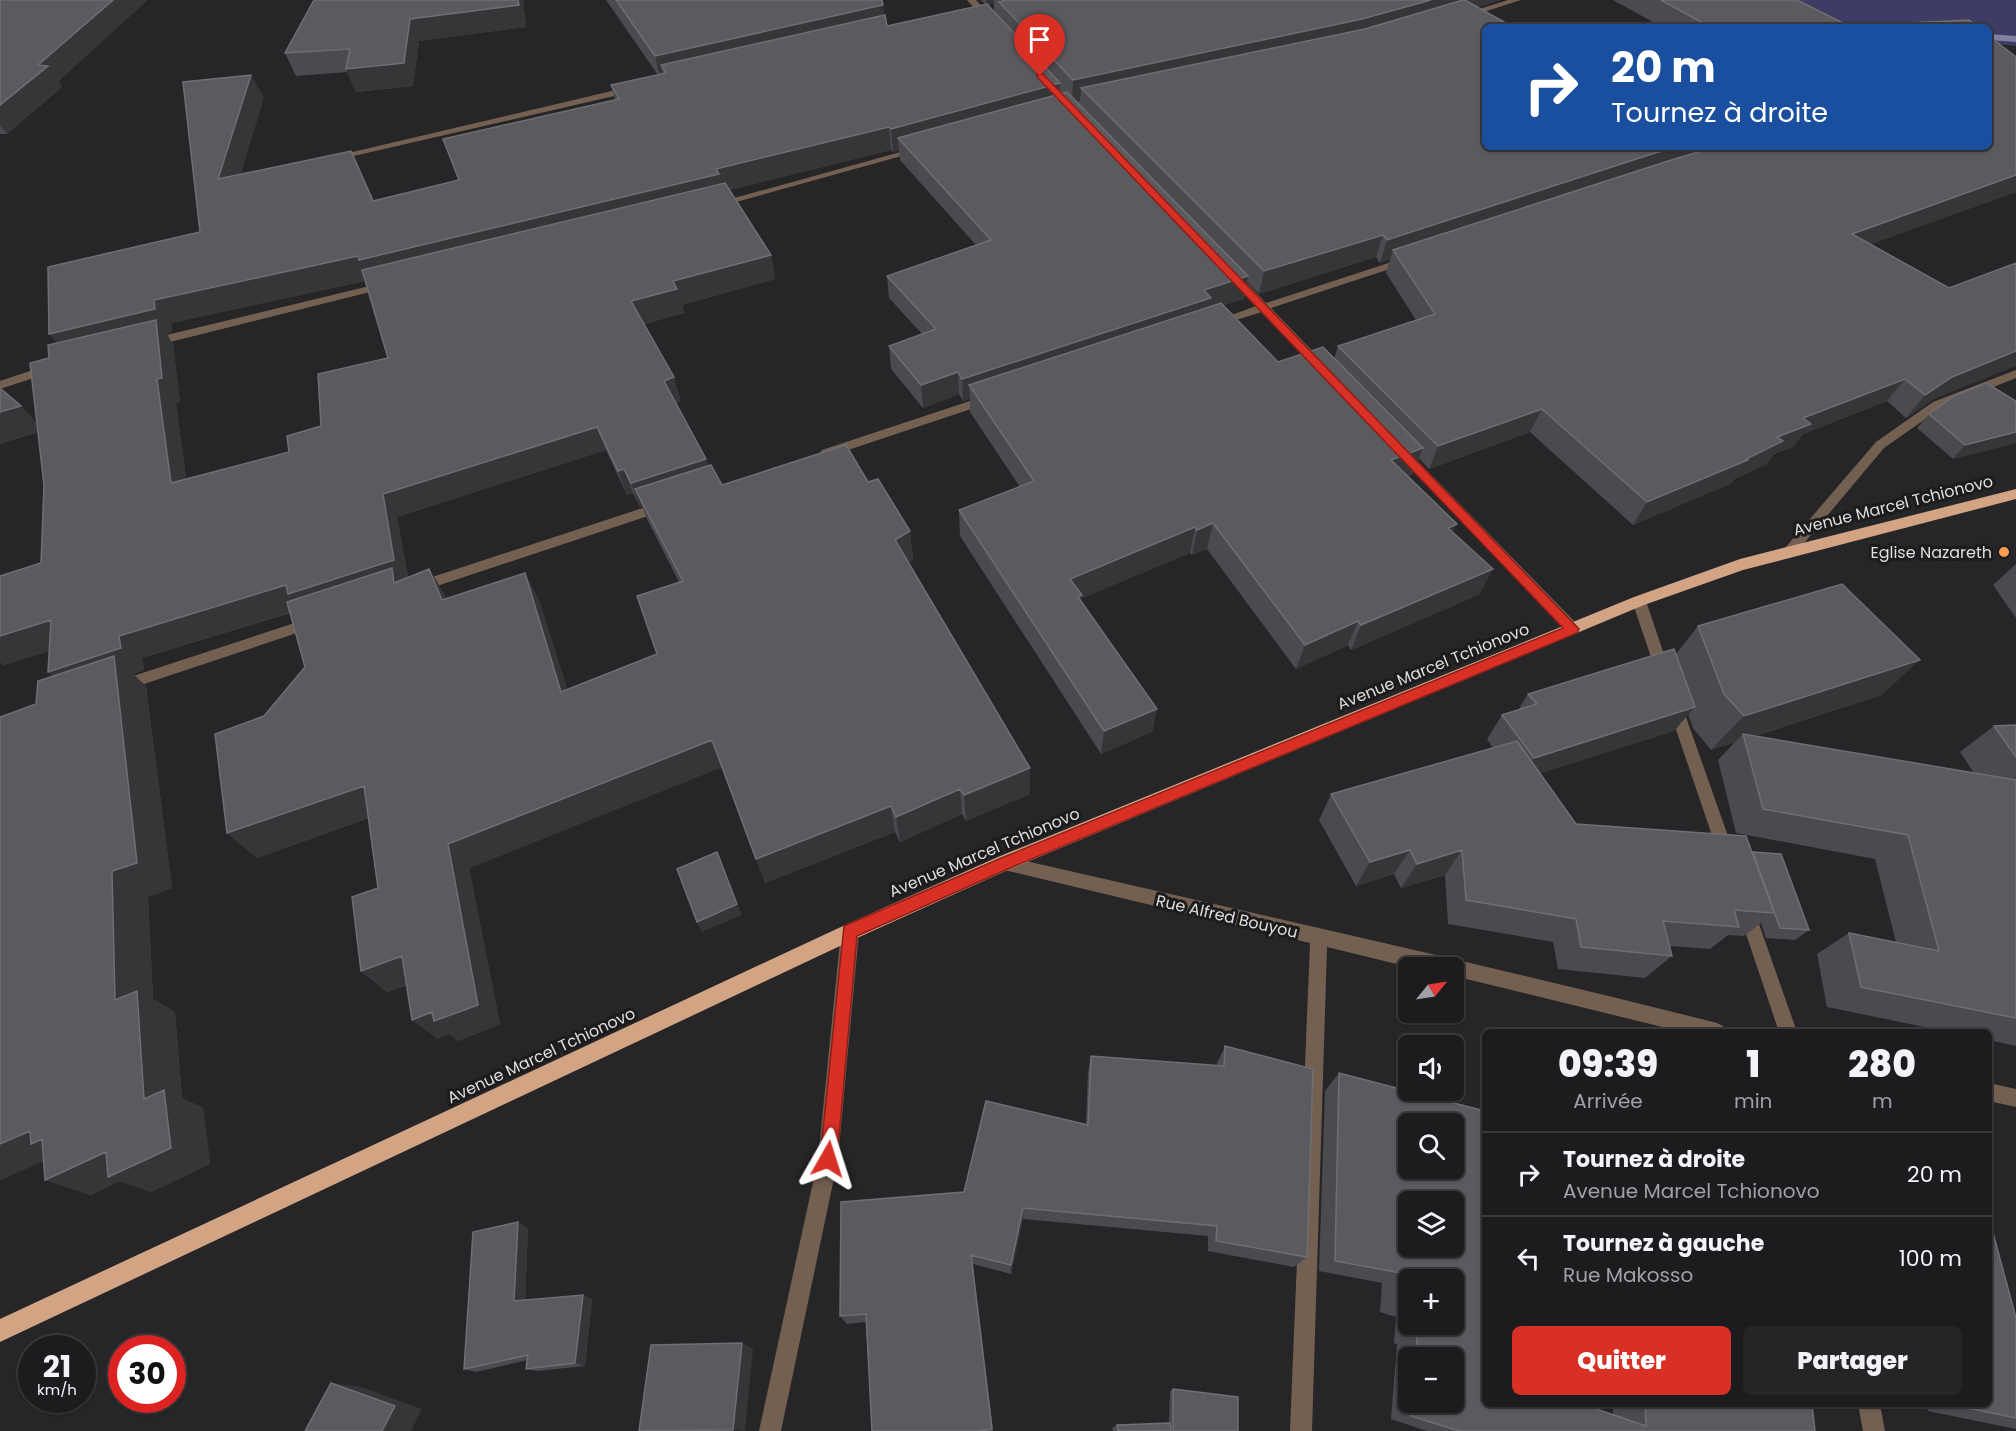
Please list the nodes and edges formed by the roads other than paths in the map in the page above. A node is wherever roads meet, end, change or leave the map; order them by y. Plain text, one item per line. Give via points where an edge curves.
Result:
1 (971, 0) edge
2 (1517, 0) edge
3 (986, 10) junction
4 (969, 13) edge
5 (1461, 16) edge
6 (997, 28) edge
7 (647, 86) edge
8 (924, 148) edge
9 (318, 162) edge
10 (711, 206) edge
11 (1423, 255) edge
12 (1224, 266) edge
13 (400, 282) edge
14 (1264, 308) junction
15 (1207, 326) edge
16 (135, 347) edge
17 (66, 363) edge
18 (2016, 374) edge
19 (1330, 376) edge
20 (0, 386) edge
21 (1002, 394) edge
22 (1395, 445) edge
23 (809, 458) edge
24 (2016, 494) edge
25 (672, 503) edge
26 (1790, 551) junction
27 (410, 590) edge
28 (1639, 601) junction
29 (330, 616) edge
30 (1573, 629) junction
31 (102, 692) edge
32 (1004, 864) junction
33 (1731, 866) edge
34 (1742, 899) edge
35 (850, 932) junction
36 (1319, 938) junction
37 (1403, 957) edge
38 (1464, 971) edge
39 (1705, 1029) edge
40 (1787, 1029) edge
41 (1992, 1093) edge
42 (2016, 1098) edge
43 (0, 1331) edge
44 (1870, 1407) edge
45 (770, 1431) edge
46 (1301, 1431) edge
47 (1874, 1431) edge

1 - 3 street
2 - 5 street
3 - 4 street
3 - 6 street
7 - 9 street
8 - 10 street
11 - 14 street
12 - 14 street
13 - 16 street
14 - 15 street
14 - 19 street
17 - 20 street
18 - 26 street via 1937,405 1880,445
21 - 23 street
22 - 30 street
24 - 26 highway, Avenue Marcel Tchionovo
25 - 27 street
26 - 28 highway, Avenue Marcel Tchionovo
28 - 30 highway, Avenue Marcel Tchionovo
28 - 33 street
29 - 31 street
30 - 32 highway, Avenue Marcel Tchionovo
32 - 35 highway, Avenue Marcel Tchionovo
32 - 36 street, Rue Alfred Bouyou
34 - 40 street
35 - 43 highway, Avenue Marcel Tchionovo
35 - 45 street via 828,1159
36 - 37 street, Rue Alfred Bouyou
36 - 46 street
38 - 39 street, Rue Alfred Bouyou
41 - 42 street
44 - 47 street

